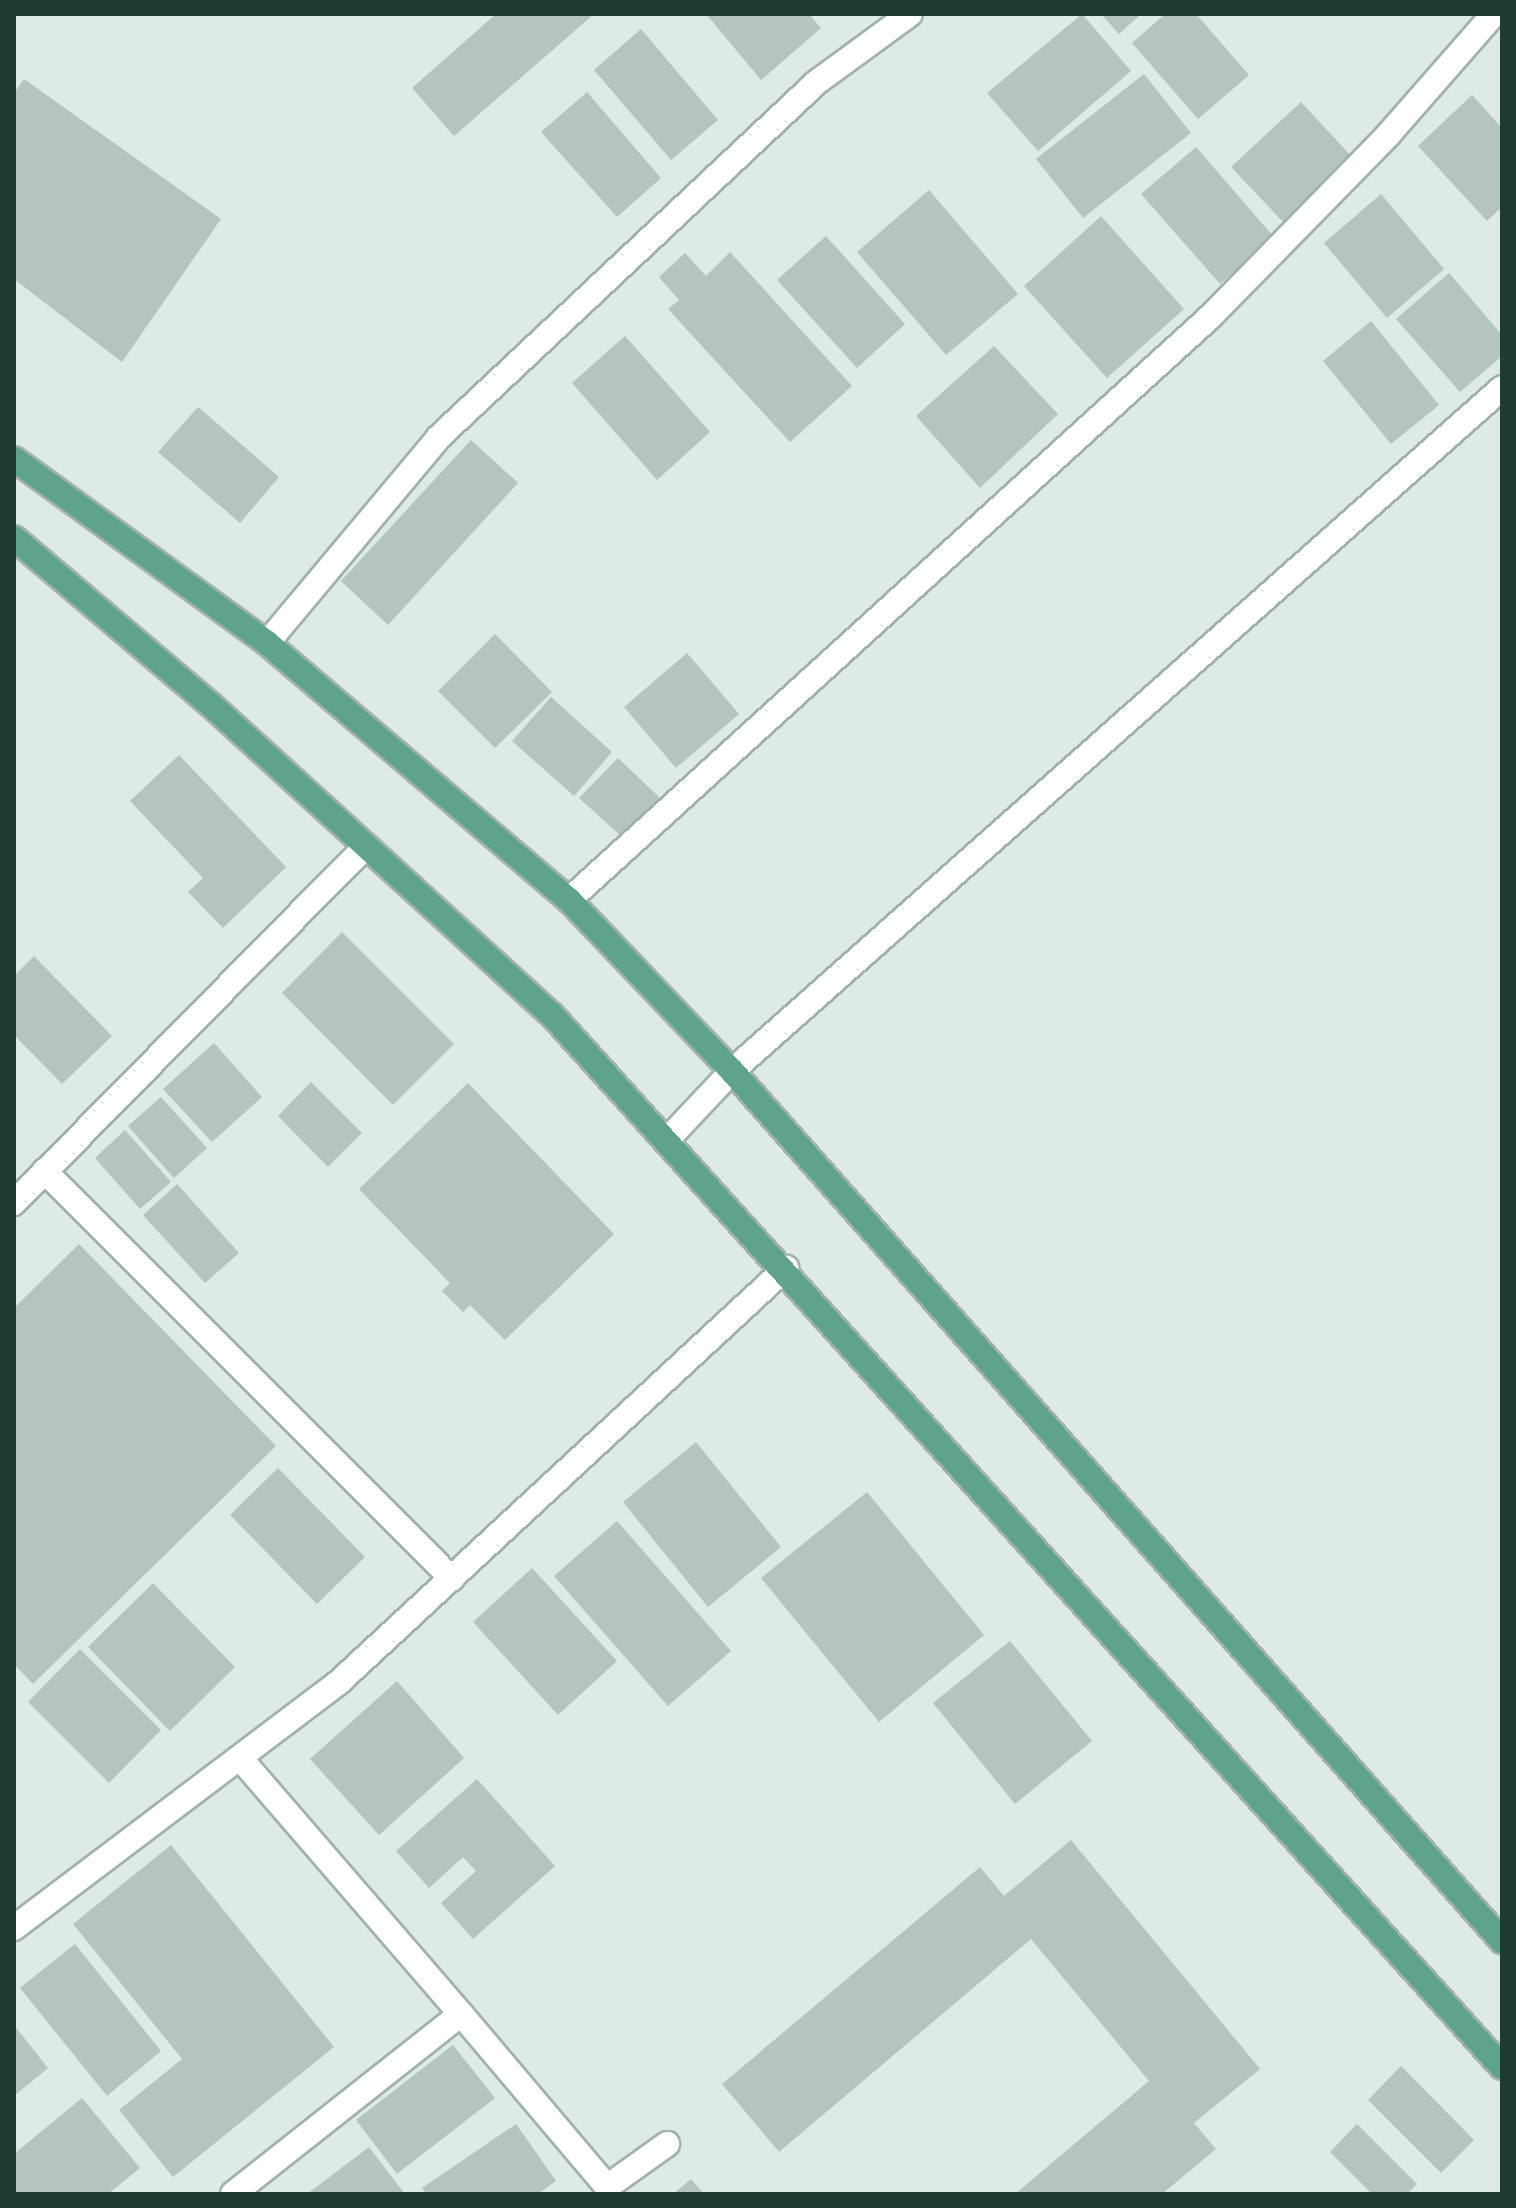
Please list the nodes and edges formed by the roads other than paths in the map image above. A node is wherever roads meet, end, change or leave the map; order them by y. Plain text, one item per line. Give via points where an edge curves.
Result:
1 (910, 14) edge
2 (1494, 14) edge
3 (1502, 388) edge
4 (14, 459) edge
5 (14, 538) edge
6 (267, 643) junction
7 (366, 846) junction
8 (569, 900) junction
9 (732, 1071) junction
10 (667, 1140) junction
11 (45, 1171) junction
12 (14, 1203) edge
13 (786, 1268) junction
14 (452, 1579) junction
15 (240, 1758) junction
16 (14, 1928) edge
17 (1502, 1941) edge
18 (461, 2014) junction
19 (1502, 2067) edge
20 (667, 2144) dead end
21 (233, 2194) edge

1 - 6 street via 817,82 439,437
2 - 8 street via 1388,135 1210,317
3 - 9 street
4 - 6 main road
5 - 7 main road
6 - 8 main road
7 - 10 main road via 552,1015
7 - 11 street
8 - 9 main road
9 - 10 street
9 - 17 main road
10 - 13 main road
11 - 12 street
11 - 14 street
13 - 14 street
13 - 19 main road
14 - 15 street via 338,1683
15 - 16 street
15 - 18 street
18 - 20 street via 607,2187
18 - 21 street

